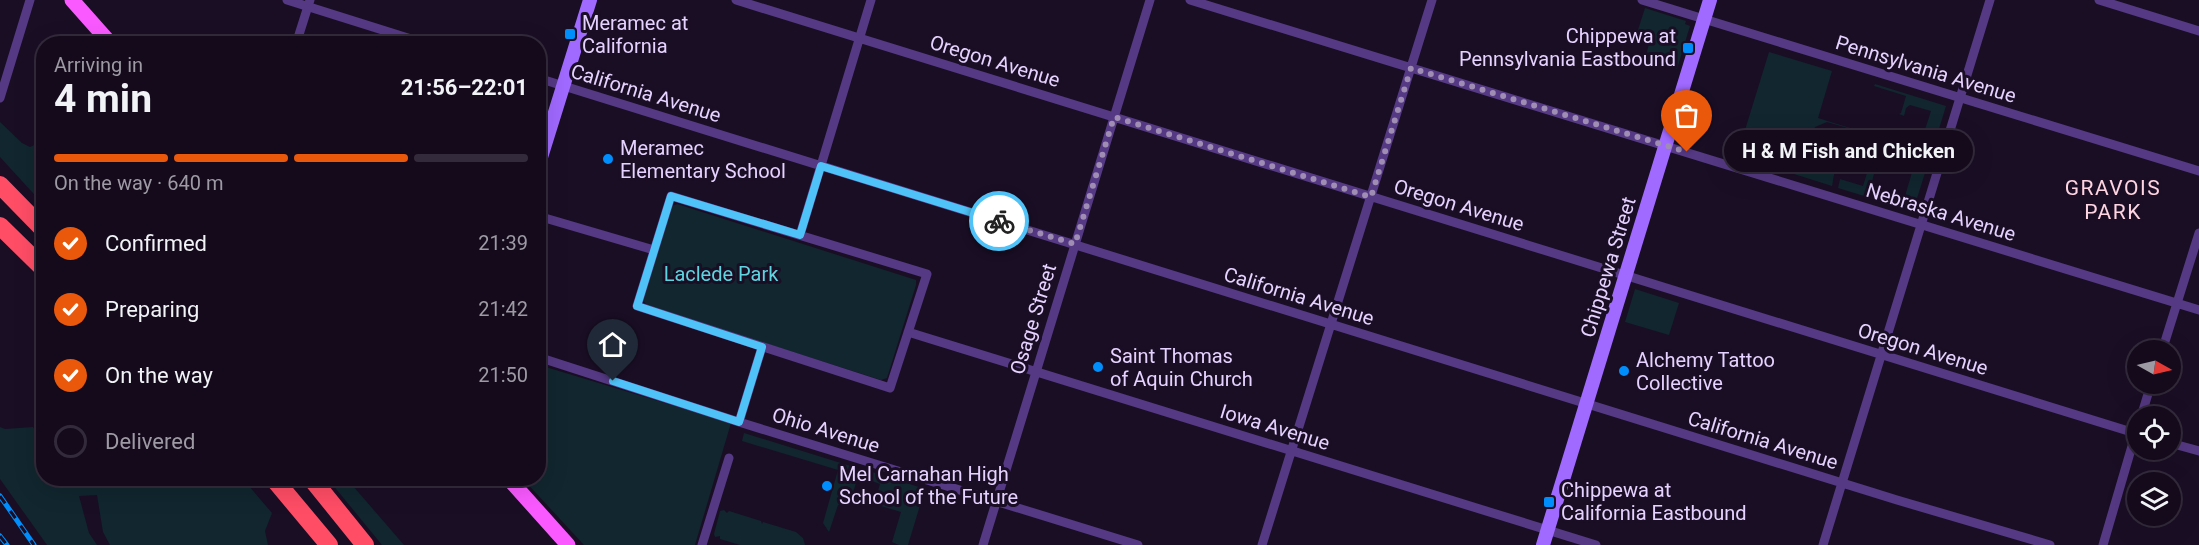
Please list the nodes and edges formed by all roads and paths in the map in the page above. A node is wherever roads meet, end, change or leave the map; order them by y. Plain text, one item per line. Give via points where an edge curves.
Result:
1 (30, 0) edge
2 (72, 0) edge
3 (287, 0) edge
4 (590, 0) edge
5 (736, 0) edge
6 (872, 0) edge
7 (1150, 0) edge
8 (1190, 0) edge
9 (1432, 0) edge
10 (1642, 0) edge
11 (1710, 0) edge
12 (1990, 0) edge
13 (2099, 0) edge
14 (309, 3) edge
15 (1704, 19) junction
16 (2199, 31) edge
17 (104, 36) edge
18 (299, 36) edge
19 (404, 36) edge
20 (860, 38) junction
21 (1411, 68) junction
22 (546, 81) edge
23 (563, 86) junction
24 (0, 98) edge
25 (1960, 99) junction
26 (1114, 117) junction
27 (546, 141) edge
28 (1666, 146) junction
29 (821, 166) junction
30 (2199, 171) edge
31 (0, 185) edge
32 (1371, 197) junction
33 (546, 218) edge
34 (36, 222) edge
35 (1922, 225) junction
36 (0, 226) edge
37 (2199, 233) edge
38 (800, 235) junction
39 (1075, 244) junction
40 (654, 250) junction
41 (36, 261) edge
42 (1626, 276) junction
43 (2176, 303) junction
44 (2199, 310) edge
45 (1331, 324) junction
46 (908, 332) junction
47 (2165, 340) edge
48 (762, 347) junction
49 (1882, 355) junction
50 (546, 360) edge
51 (1036, 372) junction
52 (1587, 404) junction
53 (739, 422) junction
54 (2127, 429) edge
55 (2181, 446) edge
56 (1292, 450) junction
57 (2199, 451) edge
58 (729, 458) dead end
59 (2129, 460) edge
60 (1842, 483) junction
61 (280, 486) edge
62 (317, 486) edge
63 (515, 486) edge
64 (996, 501) junction
65 (1548, 530) junction
66 (329, 545) edge
67 (365, 545) edge
68 (568, 545) edge
69 (702, 545) edge
70 (983, 545) edge
71 (1138, 545) edge
72 (1262, 545) edge
73 (1544, 545) edge
74 (1596, 545) edge
75 (1824, 545) edge
76 (2050, 545) edge
77 (2103, 545) edge

1 - 24 street
2 - 17 main road
3 - 14 street
4 - 23 main road
5 - 20 street, Oregon Avenue
6 - 20 street
7 - 26 street, Osage Street
8 - 21 street, Nebraska Avenue
9 - 21 street
10 - 15 street, Pennsylvania Avenue
11 - 15 main road, Chippewa Street
12 - 25 street
13 - 16 street
14 - 18 street
14 - 19 street
15 - 25 street, Pennsylvania Avenue
15 - 28 main road, Chippewa Street
20 - 26 street, Oregon Avenue
20 - 29 street
21 - 28 street, Nebraska Avenue
21 - 32 street
22 - 23 street, California Avenue
23 - 27 main road
23 - 29 street, California Avenue
25 - 30 street, Pennsylvania Avenue
25 - 35 street
26 - 32 street, Oregon Avenue
26 - 39 street, Osage Street
28 - 35 street, Nebraska Avenue
28 - 42 main road, Chippewa Street
29 - 38 street
29 - 39 street, California Avenue
31 - 34 highway
32 - 42 street, Oregon Avenue
32 - 45 street
33 - 40 street
35 - 43 street, Nebraska Avenue
35 - 49 street
36 - 41 highway
37 - 43 street
38 - 40 street via 671,196
38 - 46 street via 927,274
39 - 45 street, California Avenue
39 - 51 street, Osage Street
40 - 48 street via 637,306
42 - 49 street, Oregon Avenue
42 - 52 main road, Chippewa Street
43 - 44 street, Nebraska Avenue
43 - 47 street
45 - 52 street, California Avenue
45 - 56 street
46 - 48 street via 890,388
46 - 51 street, Iowa Avenue
48 - 53 street
49 - 54 street, Oregon Avenue
49 - 60 street
50 - 53 street, Ohio Avenue
51 - 56 street, Iowa Avenue
51 - 64 street, Osage Street
52 - 60 street, California Avenue
52 - 65 main road, Chippewa Street
53 - 64 street, Ohio Avenue
55 - 57 street
56 - 65 street, Iowa Avenue
56 - 72 street
58 - 69 street
59 - 77 street
60 - 75 street
60 - 76 street, California Avenue
61 - 66 highway
62 - 67 highway
63 - 68 main road
64 - 70 street, Osage Street
64 - 71 street, Ohio Avenue
65 - 73 main road, Chippewa Street
65 - 74 street, Iowa Avenue

